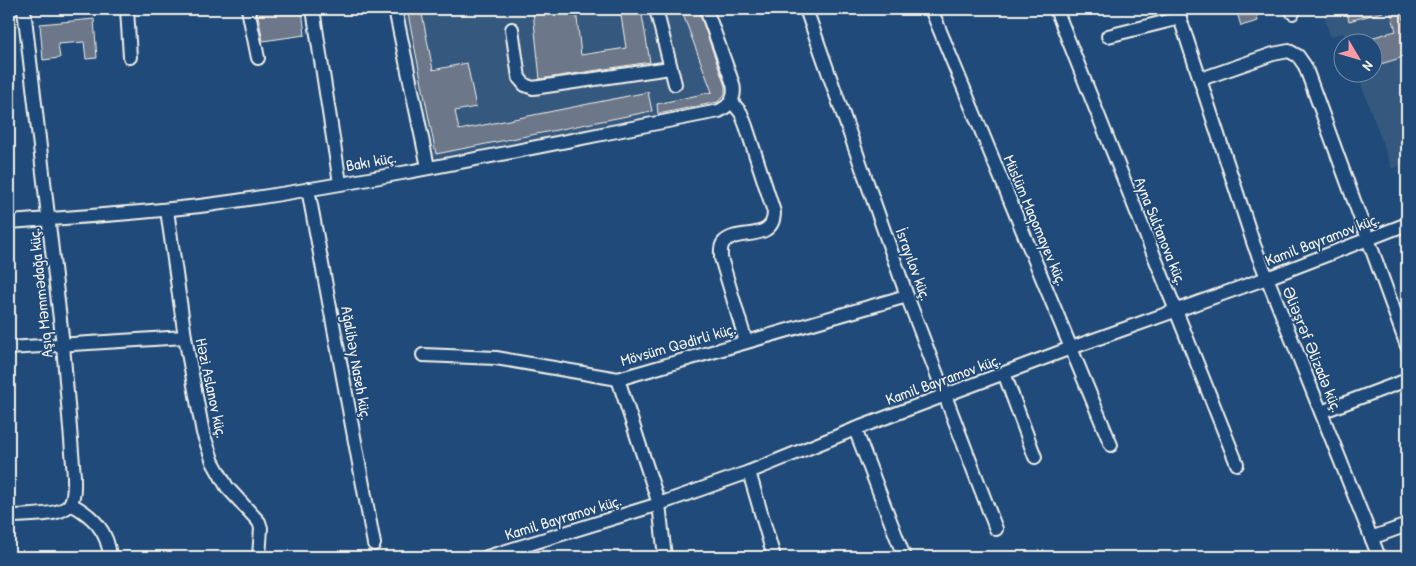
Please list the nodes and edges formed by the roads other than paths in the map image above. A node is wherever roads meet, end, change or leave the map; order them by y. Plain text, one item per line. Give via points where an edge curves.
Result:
1 (24, 9) edge
2 (127, 9) edge
3 (248, 9) edge
4 (313, 9) edge
5 (395, 9) edge
6 (656, 9) edge
7 (706, 9) edge
8 (806, 9) edge
9 (930, 9) edge
10 (1056, 9) edge
11 (1179, 13) edge
12 (512, 29) dead end
13 (1108, 36) dead end
14 (130, 57) dead end
15 (258, 58) dead end
16 (670, 68) junction
17 (1200, 79) junction
18 (675, 84) dead end
19 (732, 102) junction
20 (428, 167) junction
21 (340, 183) junction
22 (308, 189) junction
23 (167, 210) junction
24 (49, 219) junction
25 (9, 222) edge
26 (1407, 224) edge
27 (1368, 238) junction
28 (1266, 278) junction
29 (908, 296) junction
30 (1175, 311) junction
31 (185, 337) junction
32 (746, 342) junction
33 (63, 345) junction
34 (1407, 346) edge
35 (9, 348) edge
36 (1071, 348) junction
37 (423, 354) dead end
38 (1004, 373) junction
39 (618, 378) junction
40 (1407, 380) edge
41 (946, 395) junction
42 (1320, 412) junction
43 (855, 429) junction
44 (1111, 445) dead end
45 (1035, 457) dead end
46 (1237, 464) dead end
47 (749, 472) junction
48 (70, 504) junction
49 (659, 504) junction
50 (9, 516) edge
51 (1407, 524) edge
52 (996, 529) dead end
53 (1372, 538) junction
54 (374, 544) dead end
55 (903, 554) dead end
56 (110, 557) edge
57 (259, 557) edge
58 (487, 557) edge
59 (665, 557) edge
60 (774, 557) edge
61 (1379, 557) edge

1 - 24 street, Aşıq Məmmədağa küç.
2 - 14 street
3 - 15 street
4 - 21 street
5 - 20 street
6 - 16 street
7 - 19 street via 733,84
8 - 29 street, İsrayılov küç.
9 - 36 street, Müslüm Maqomayev küç.
10 - 30 street, Ayna Sultanova küç.
11 - 13 street
11 - 17 street, Əliəşrəf Əlizadə küç.
12 - 16 street via 519,78 524,85 533,88
16 - 18 street
17 - 27 street via 1273,54 1289,51 1298,56 1305,66
17 - 28 street, Əliəşrəf Əlizadə küç.
19 - 20 street, Bakı küç. via 720,111
19 - 32 street via 746,126 774,212 769,228 732,238 721,247 721,258
20 - 21 street, Bakı küç.
21 - 22 street, Bakı küç.
22 - 23 street, Bakı küç.
22 - 54 street, Ağalibəy Naseh küç.
23 - 24 street, Bakı küç.
23 - 31 street, Həzi Aslanov küç.
24 - 25 street, Bakı küç.
24 - 33 street, Aşıq Məmmədağa küç.
26 - 27 street, Kamil Bayramov küç.
27 - 28 street, Kamil Bayramov küç.
27 - 34 street
28 - 30 street, Kamil Bayramov küç.
28 - 42 street, Əliəşrəf Əlizadə küç.
29 - 32 street, Mövsüm Qədirli küç.
29 - 41 street, İsrayılov küç.
30 - 36 street, Kamil Bayramov küç.
30 - 46 street, Ayna Sultanova küç.
31 - 33 street
31 - 57 street, Həzi Aslanov küç. via 203,433 226,487 259,522
32 - 39 street, Mövsüm Qədirli küç.
33 - 35 street
33 - 48 street, Aşıq Məmmədağa küç. via 74,476
36 - 38 street, Kamil Bayramov küç.
36 - 44 street, Müslüm Maqomayev küç.
37 - 39 street, Mövsüm Qədirli küç. via 496,358
38 - 41 street, Kamil Bayramov küç.
38 - 45 street
39 - 49 street
40 - 42 street
41 - 43 street, Kamil Bayramov küç.
41 - 52 street, İsrayılov küç.
42 - 53 street, Əliəşrəf Əlizadə küç.
43 - 47 street, Kamil Bayramov küç.
43 - 55 street
47 - 49 street, Kamil Bayramov küç.
47 - 60 street
48 - 50 street via 57,512
48 - 56 street via 100,526 107,539
49 - 58 street, Kamil Bayramov küç.
49 - 59 street
51 - 53 street
53 - 61 street, Əliəşrəf Əlizadə küç.

